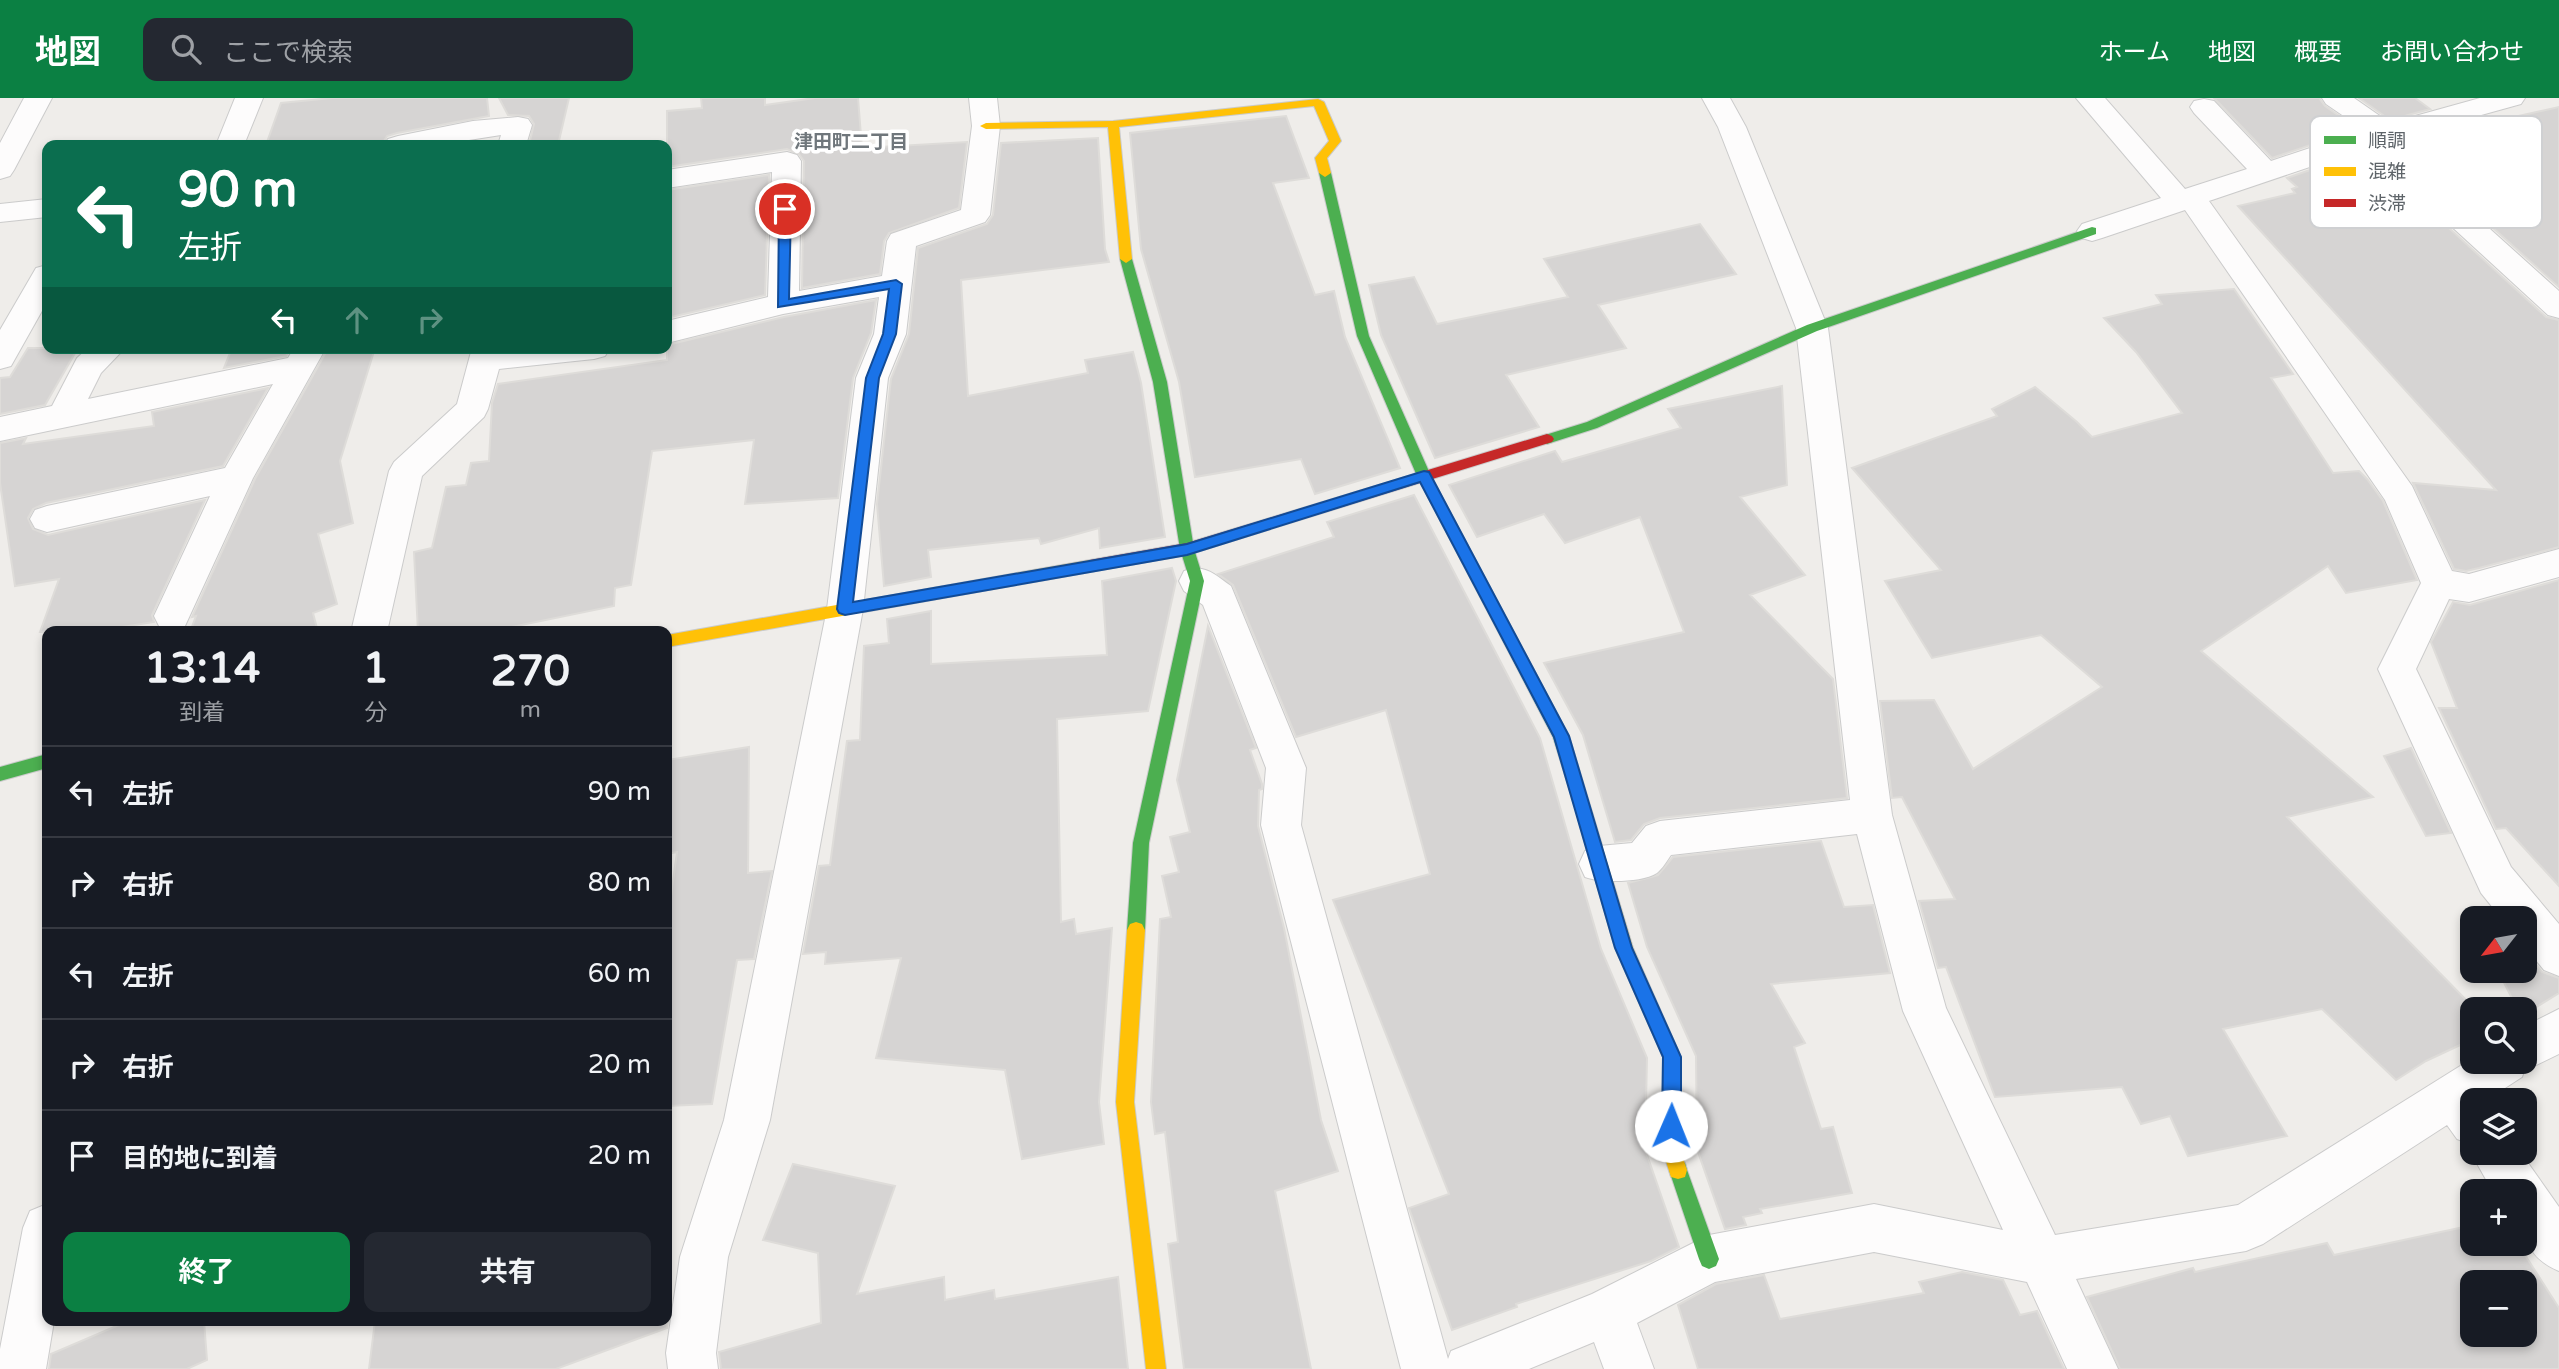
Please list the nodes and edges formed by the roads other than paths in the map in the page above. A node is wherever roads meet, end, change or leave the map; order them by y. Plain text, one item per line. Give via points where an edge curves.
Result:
1 (38, 98) edge
2 (249, 98) edge
3 (477, 98) edge
4 (1716, 98) edge
5 (2090, 98) edge
6 (2336, 98) edge
7 (2511, 98) edge
8 (2204, 107) dead end
9 (985, 112) edge
10 (2356, 116) edge
11 (2446, 116) edge
12 (1113, 124) junction
13 (473, 129) junction
14 (232, 140) edge
15 (423, 140) edge
16 (514, 140) edge
17 (2310, 157) edge
18 (0, 170) edge
19 (2265, 172) junction
20 (672, 178) edge
21 (2185, 199) junction
22 (42, 209) edge
23 (0, 213) edge
24 (2475, 228) edge
25 (2092, 230) joint
26 (42, 284) edge
27 (896, 284) junction
28 (783, 304) junction
29 (2559, 308) edge
30 (1812, 328) junction
31 (672, 331) edge
32 (102, 354) edge
33 (486, 354) edge
34 (305, 357) edge
35 (0, 358) edge
36 (65, 414) junction
37 (0, 429) edge
38 (1424, 476) junction
39 (236, 478) junction
40 (47, 519) dead end
41 (2559, 563) edge
42 (1192, 565) junction
43 (2438, 583) junction
44 (845, 609) junction
45 (172, 616) dead end
46 (370, 626) edge
47 (672, 639) edge
48 (42, 762) edge
49 (0, 774) edge
50 (1872, 815) junction
51 (1599, 864) junction
52 (2559, 956) edge
53 (2559, 1030) edge
54 (2537, 1044) edge
55 (2495, 1074) edge
56 (2482, 1088) edge
57 (2460, 1111) edge
58 (2537, 1216) edge
59 (2559, 1247) edge
60 (42, 1255) edge
61 (1709, 1259) junction
62 (2041, 1261) junction
63 (1608, 1312) junction
64 (21, 1369) edge
65 (693, 1369) edge
66 (1156, 1369) edge
67 (1426, 1369) edge
68 (1469, 1369) edge
69 (1629, 1369) edge
70 (2093, 1369) edge

1 - 18 street
2 - 14 street
3 - 13 street
4 - 30 street via 1732,127
5 - 21 street
6 - 10 street
7 - 11 street
8 - 19 street
9 - 12 street
9 - 27 street via 975,215 902,241
12 - 38 street via 1318,102 1335,141 1321,159 1363,335
12 - 42 street via 1122,250 1160,382
13 - 15 street
13 - 16 street via 518,125
17 - 19 street
19 - 21 street
20 - 28 street via 787,161
21 - 25 street
21 - 43 street via 2400,495
22 - 23 street
24 - 29 street
25 - 30 street
26 - 35 street
27 - 28 street
27 - 44 street via 890,334 872,378
28 - 31 street
30 - 38 street via 1592,425
30 - 50 street
32 - 36 street via 88,366
33 - 46 street via 472,409 406,471
34 - 36 street
34 - 39 street
36 - 37 street
38 - 42 street
38 - 51 street via 1562,736
39 - 40 street
39 - 45 street
41 - 43 street via 2469,588
42 - 44 street
42 - 66 street via 1141,843 1125,1102
42 - 67 street via 1218,596 1286,768 1281,825
43 - 52 street via 2398,669 2496,880
44 - 47 street
44 - 65 street via 747,1120 704,1256 691,1353
48 - 49 street
50 - 51 street via 1660,839 1643,860
50 - 62 street via 1925,1011
51 - 61 street via 1623,948 1672,1057 1671,1149
53 - 54 street
55 - 56 street
57 - 62 street via 2246,1227
58 - 59 street
60 - 64 street
61 - 62 street via 1874,1228
61 - 63 street
62 - 70 street
63 - 68 street
63 - 69 street

